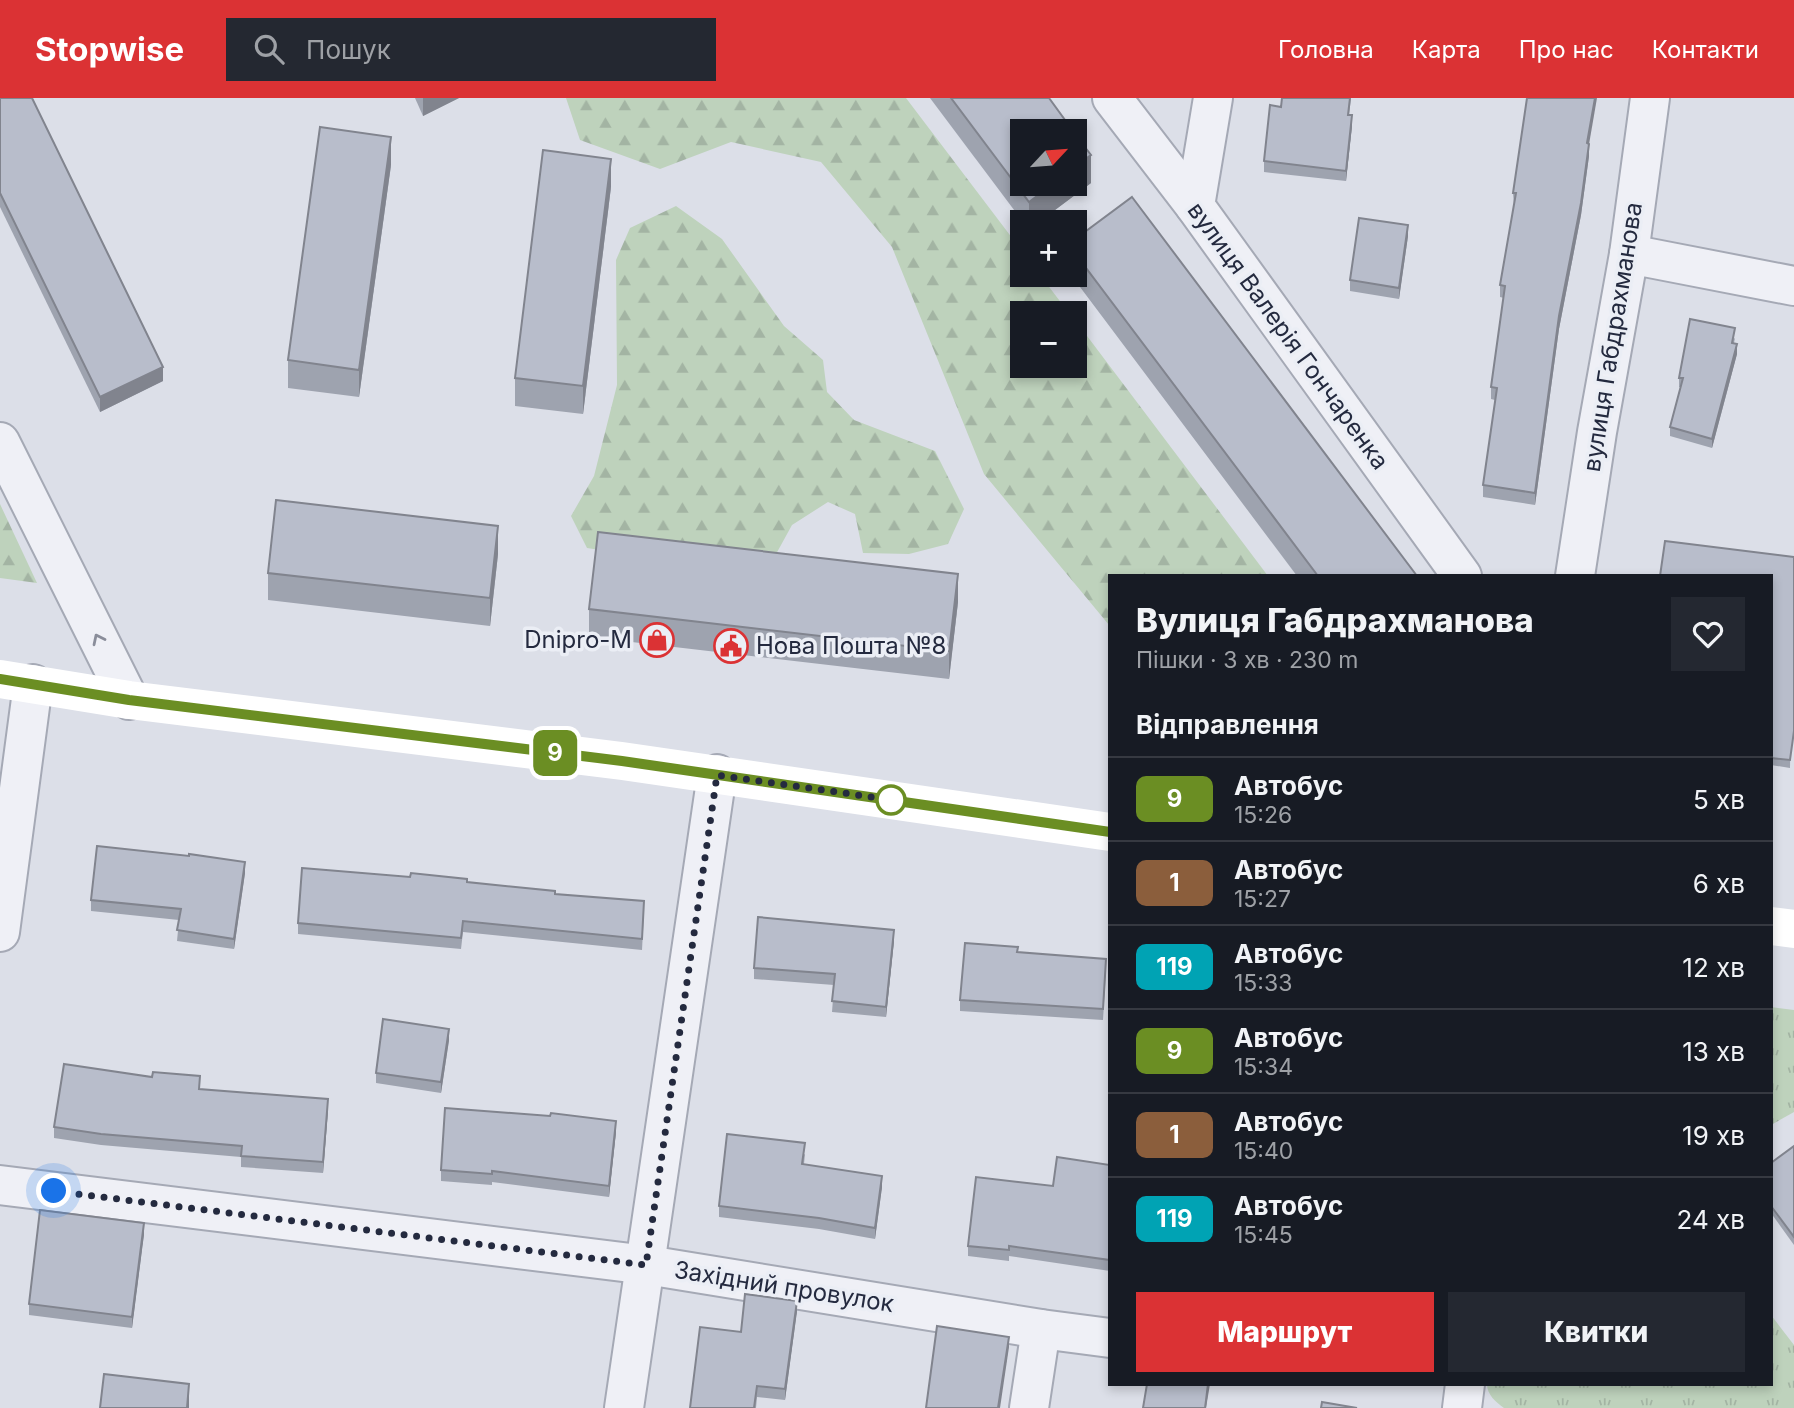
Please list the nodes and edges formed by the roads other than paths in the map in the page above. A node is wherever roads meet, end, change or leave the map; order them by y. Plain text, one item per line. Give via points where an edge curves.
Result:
1 (1112, 98) edge
2 (1213, 98) edge
3 (1650, 98) edge
4 (1195, 206) junction
5 (1629, 254) junction
6 (1794, 286) edge
7 (0, 442) edge
8 (1461, 574) edge
9 (1575, 574) edge
10 (16, 682) edge
11 (129, 700) junction
12 (717, 775) junction
13 (1108, 832) edge
14 (1773, 926) edge
15 (1794, 929) edge
16 (0, 932) edge
17 (0, 1185) edge
18 (646, 1265) junction
19 (1041, 1329) junction
20 (1108, 1338) edge
21 (1465, 1386) edge
22 (624, 1408) edge
23 (1029, 1408) edge
24 (1462, 1408) edge

1 - 4 street, вулиця Валерія Гончаренка
2 - 4 street
3 - 5 street, вулиця Габдрахманова
4 - 8 street, вулиця Валерія Гончаренка
5 - 6 street
5 - 9 street, вулиця Габдрахманова
11 -> 7 street
10 - 11 main road
10 - 16 street
11 - 12 main road
12 - 13 main road
12 - 18 street
14 - 15 main road
17 - 18 street, Західний провулок
18 - 19 street, Західний провулок
18 - 22 street
19 - 20 street, Західний провулок
19 - 23 street
21 - 24 street

